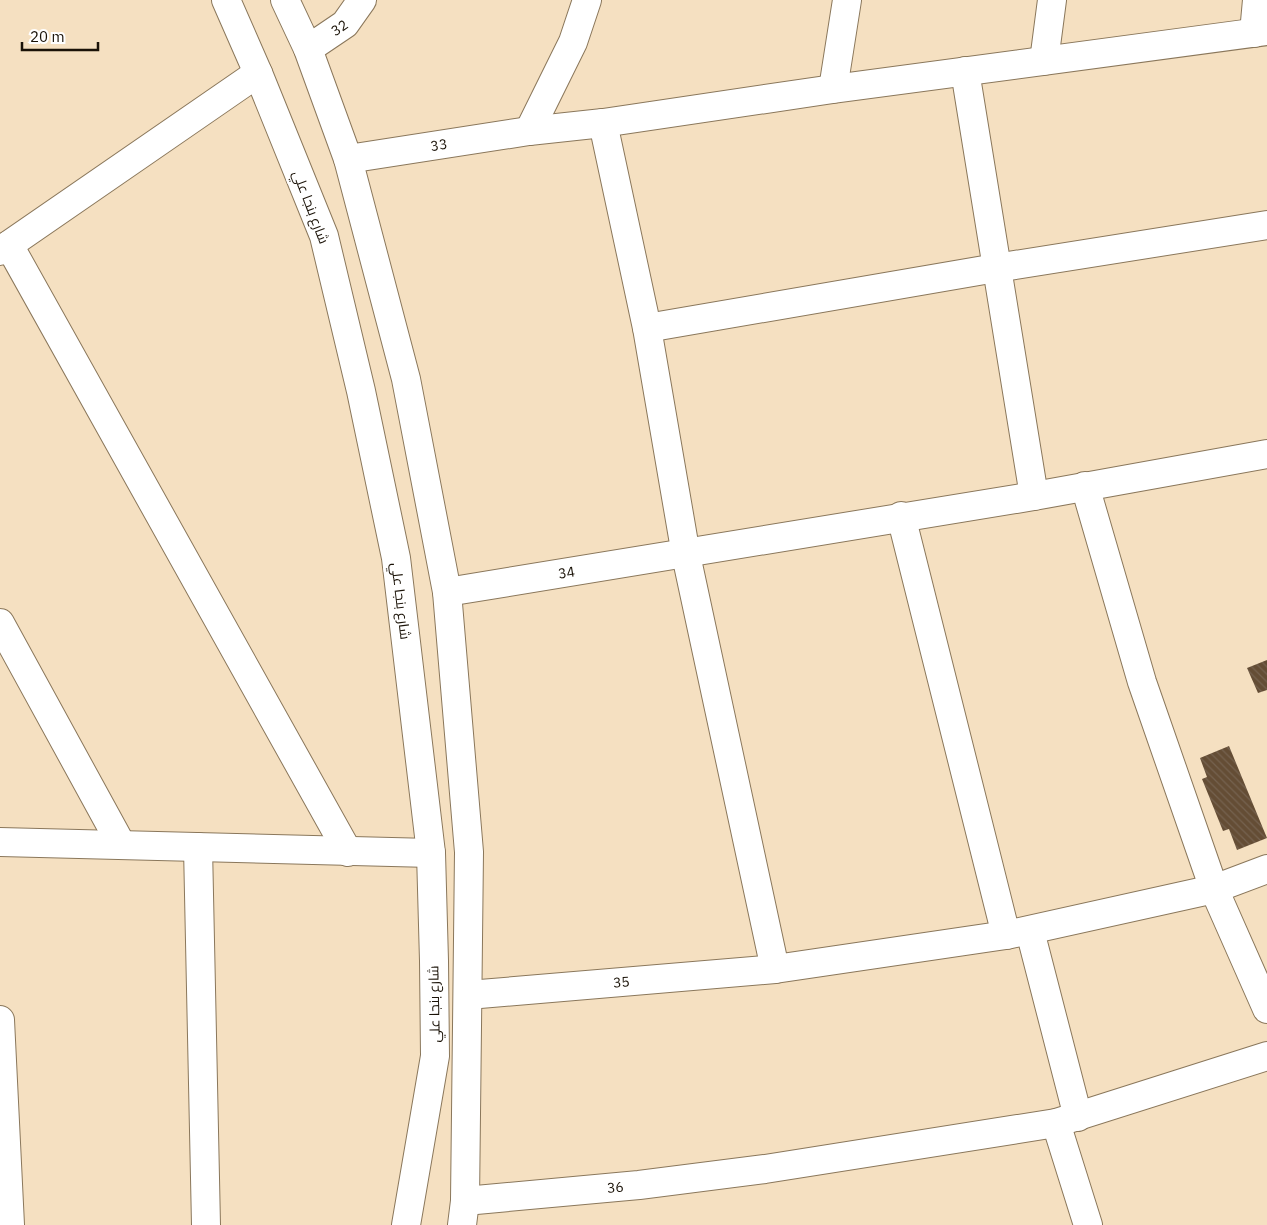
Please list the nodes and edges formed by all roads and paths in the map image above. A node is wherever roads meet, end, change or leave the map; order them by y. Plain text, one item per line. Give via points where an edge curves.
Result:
1 (226, 0) edge
2 (285, 0) edge
3 (362, 0) edge
4 (587, 0) edge
5 (847, 0) edge
6 (1052, 0) edge
7 (1257, 0) edge
8 (1260, 32) edge
9 (308, 49) junction
10 (1044, 61) junction
11 (965, 71) junction
12 (258, 73) junction
13 (833, 89) junction
14 (603, 123) junction
15 (529, 131) junction
16 (348, 159) junction
17 (1267, 225) edge
18 (5, 248) edge
19 (996, 268) junction
20 (647, 328) junction
21 (1267, 454) edge
22 (1084, 486) junction
23 (1034, 496) junction
24 (901, 516) junction
25 (686, 554) junction
26 (447, 592) junction
27 (0, 623) edge
28 (0, 842) edge
29 (121, 844) junction
30 (198, 847) junction
31 (348, 852) junction
32 (432, 853) junction
33 (1267, 869) edge
34 (1214, 889) junction
35 (1018, 933) junction
36 (775, 969) junction
37 (468, 995) junction
38 (1267, 1009) edge
39 (0, 1020) edge
40 (1267, 1056) edge
41 (1067, 1120) junction
42 (464, 1213) edge
43 (402, 1221) edge
44 (10, 1225) edge
45 (206, 1225) edge
46 (1088, 1225) edge

1 - 12 street, شارع بنجا علي
2 - 9 street
3 - 9 street, 32 via 345,24
4 - 15 street via 573,42
5 - 13 street
6 - 10 street
7 - 8 street
8 - 10 street, 33
9 - 16 street
10 - 11 street, 33
11 - 13 street, 33
11 - 19 street
12 - 18 street
12 - 32 street, شارع بنجا علي via 324,236 360,391 396,558
13 - 14 street, 33
14 - 15 street, 33
14 - 20 street
15 - 16 street, 33
16 - 26 street via 406,379
17 - 19 street
18 - 31 street
19 - 20 street
19 - 23 street
20 - 25 street
21 - 22 street, 34
22 - 23 street, 34
22 - 34 street via 1142,682
23 - 24 street, 34
24 - 25 street, 34
24 - 35 street
25 - 26 street, 34
25 - 36 street
26 - 37 street via 469,852
27 - 29 street
28 - 29 street
29 - 30 street
30 - 31 street
30 - 45 street
31 - 32 street
32 - 43 street, شارع بنجا علي via 435,1056
33 - 34 street, 35
34 - 35 street, 35
34 - 38 street
35 - 36 street, 35
35 - 41 street
36 - 37 street, 35
37 - 42 street
39 - 44 street
40 - 41 street, 36
41 - 42 street, 36
41 - 46 street

